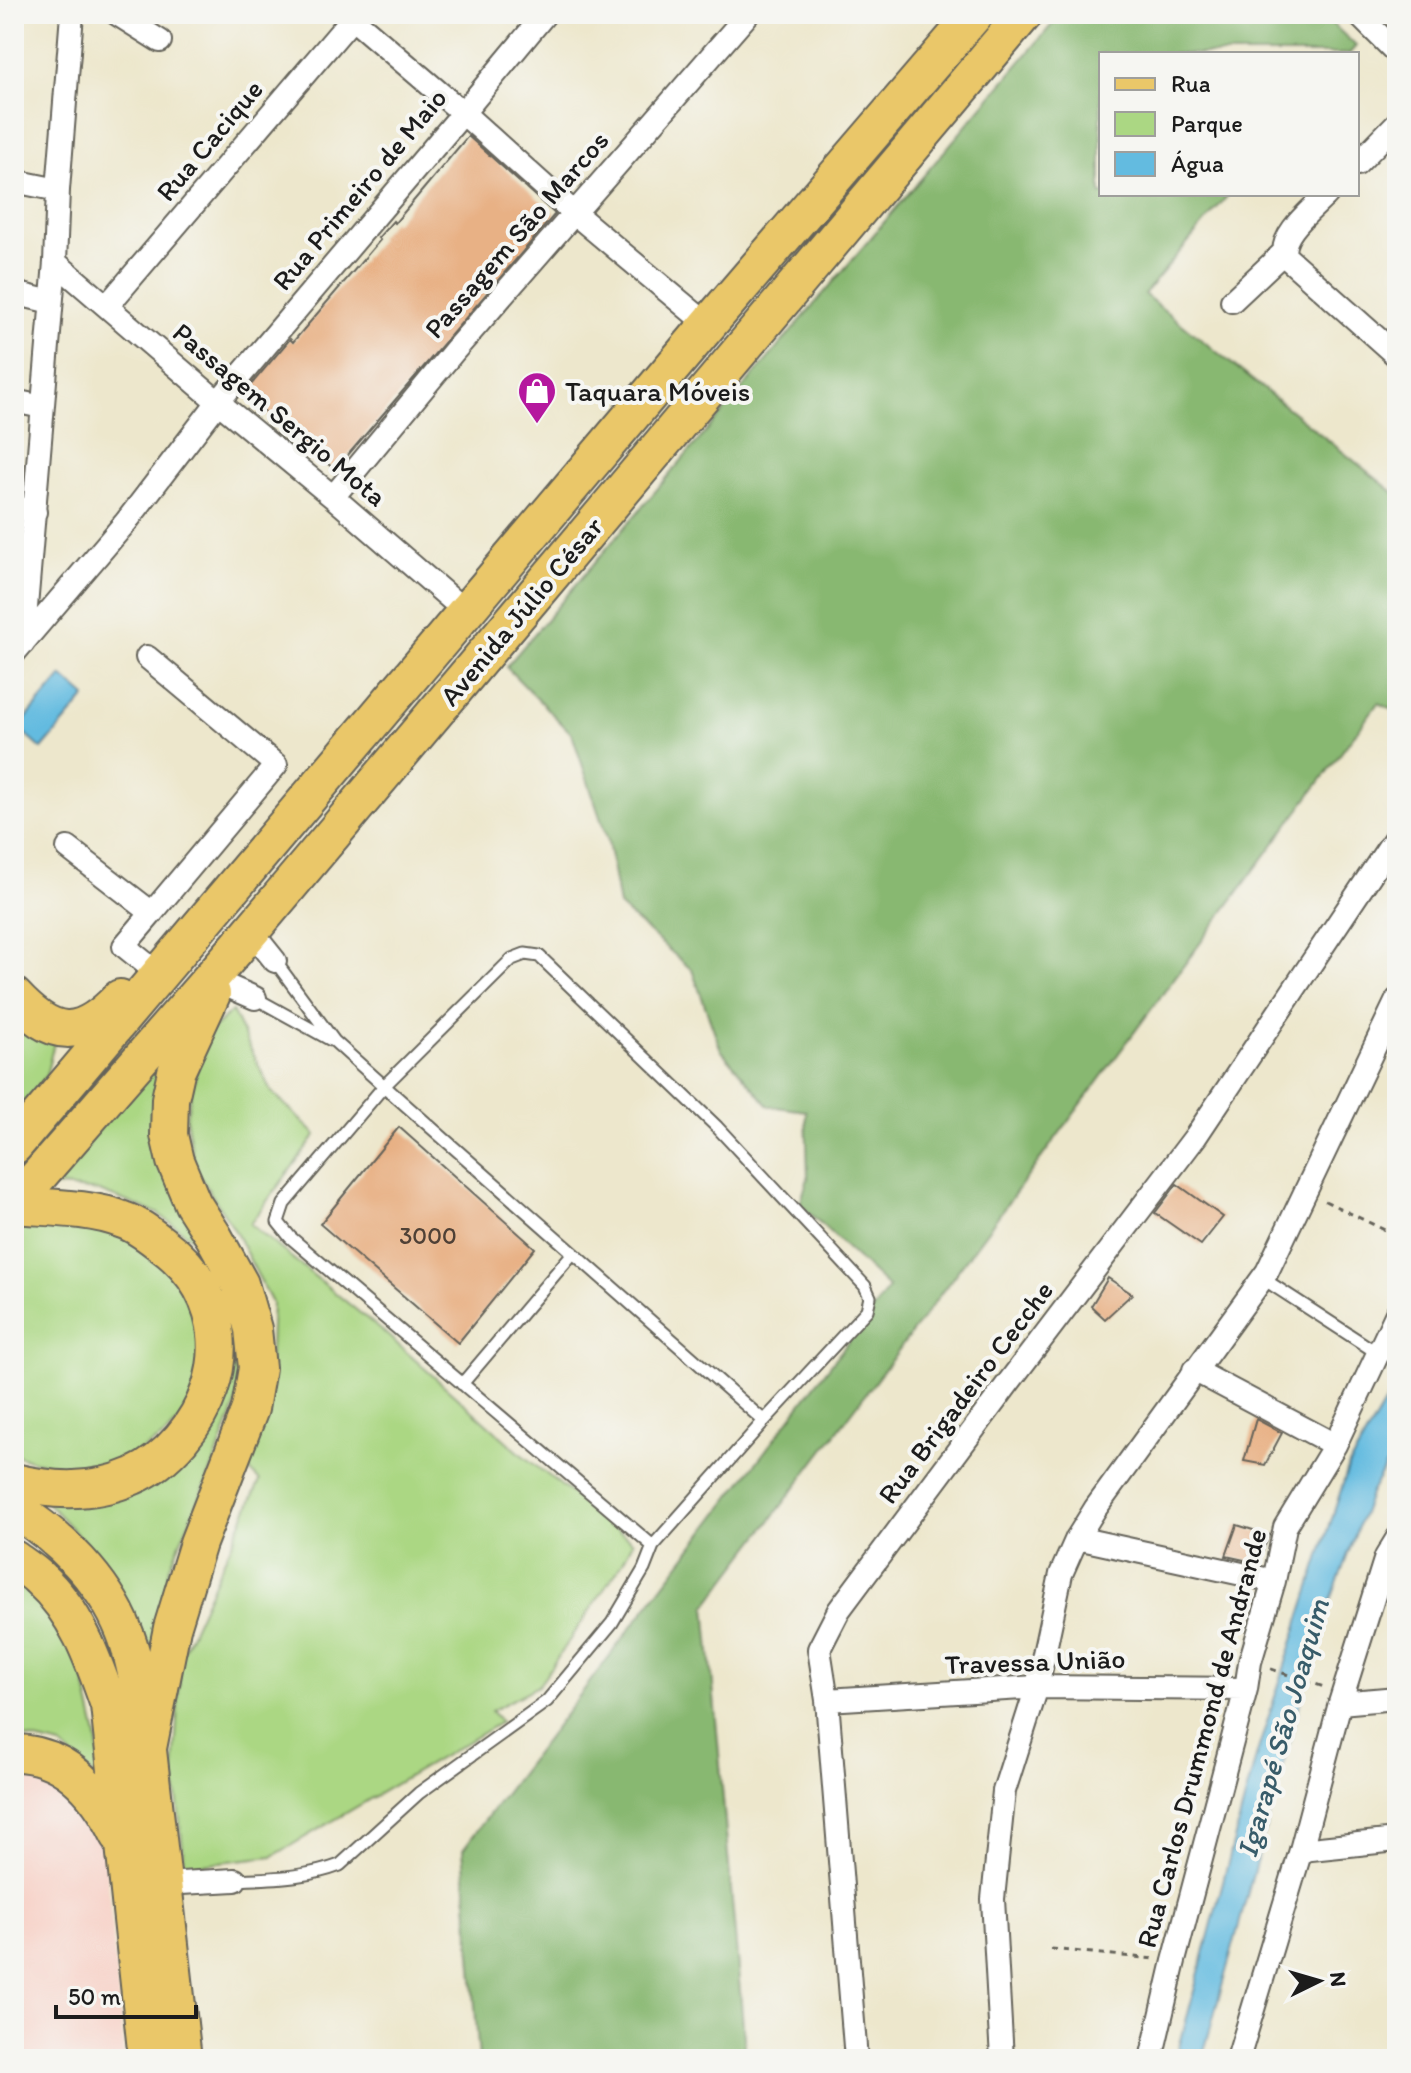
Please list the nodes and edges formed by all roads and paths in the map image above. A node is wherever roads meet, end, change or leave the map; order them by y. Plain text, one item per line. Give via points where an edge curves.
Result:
1 (117, 14) edge
2 (545, 14) edge
3 (748, 14) edge
4 (975, 14) edge
5 (1024, 14) edge
6 (1065, 14) edge
7 (1077, 14) edge
8 (1358, 14) edge
9 (352, 15) edge
10 (77, 19) edge
11 (160, 41) dead end
12 (1397, 53) edge
13 (463, 113) junction
14 (1397, 123) edge
15 (1359, 162) edge
16 (14, 181) edge
17 (58, 190) junction
18 (1325, 196) edge
19 (574, 213) junction
20 (1287, 243) junction
21 (55, 262) junction
22 (14, 293) edge
23 (1232, 301) dead end
24 (51, 302) junction
25 (107, 306) junction
26 (708, 325) junction
27 (1397, 356) edge
28 (14, 401) edge
29 (218, 402) junction
30 (42, 407) junction
31 (333, 497) junction
32 (24, 510) edge
33 (466, 612) junction
34 (18, 648) edge
35 (147, 657) dead end
36 (1397, 835) edge
37 (68, 848) dead end
38 (226, 895) junction
39 (152, 913) junction
40 (233, 956) junction
41 (275, 961) joint
42 (150, 967) junction
43 (14, 996) edge
44 (255, 998) joint
45 (1397, 1000) edge
46 (334, 1041) junction
47 (384, 1086) junction
48 (14, 1146) edge
49 (1306, 1192) junction
50 (14, 1204) edge
51 (1397, 1236) edge
52 (573, 1253) junction
53 (1262, 1278) junction
54 (1397, 1313) edge
55 (1379, 1354) junction
56 (1194, 1370) junction
57 (462, 1384) junction
58 (764, 1421) junction
59 (1335, 1445) junction
60 (14, 1482) edge
61 (14, 1509) edge
62 (1077, 1538) junction
63 (653, 1546) junction
64 (1393, 1551) edge
65 (14, 1559) edge
66 (1274, 1581) junction
67 (1250, 1662) junction
68 (1037, 1687) junction
69 (1246, 1689) junction
70 (1342, 1698) junction
71 (1397, 1698) edge
72 (827, 1700) junction
73 (148, 1748) junction
74 (14, 1753) edge
75 (1397, 1840) edge
76 (125, 1848) junction
77 (1301, 1850) junction
78 (235, 1880) joint
79 (163, 1884) junction
80 (1051, 1949) dead end
81 (1174, 1961) junction
82 (147, 2059) edge
83 (183, 2059) edge
84 (856, 2059) edge
85 (1002, 2059) edge
86 (1151, 2059) edge
87 (1238, 2059) edge

1 - 11 street
2 - 13 street, Rua Primeiro de Maio
3 - 19 street, Passagem São Marcos
4 - 26 main road, Avenida Júlio César
5 - 40 main road, Avenida Júlio César
6 - 7 path via 1072,21
8 - 12 street
9 - 13 street
9 - 25 street, Rua Cacique
10 - 17 street
13 - 19 street
13 - 29 street, Rua Primeiro de Maio
14 - 15 street
16 - 17 street
17 - 21 street
18 - 20 street
19 - 26 street
19 - 31 street, Passagem São Marcos
20 - 23 street
20 - 27 street via 1296,268
21 - 24 street
21 - 25 street, Passagem Sergio Mota
22 - 24 street
24 - 30 street
25 - 29 street, Passagem Sergio Mota
26 - 33 main road, Avenida Júlio César
28 - 30 street
29 - 31 street, Passagem Sergio Mota
29 - 34 street, Rua Primeiro de Maio via 126,522
30 - 32 street
31 - 33 street, Passagem Sergio Mota
32 - 34 street
33 - 38 main road, Avenida Júlio César
35 - 39 street via 276,765
36 - 72 street, Rua Brigadeiro Cecche via 1196,1136 839,1610 819,1649
37 - 39 street
38 - 42 main road via 185,922
38 - 48 main road, Avenida Júlio César
39 - 42 street via 124,946
40 - 41 street
40 - 44 street
40 - 50 main road, Avenida Júlio César
40 - 73 main road via 176,1072 169,1135 193,1204 240,1284 257,1368 250,1409 198,1543 172,1628
41 - 46 lane
42 - 43 main road via 105,1014 74,1030 40,1020
44 - 46 lane
45 - 49 street
46 - 47 lane
47 - 52 lane
47 - 57 lane via 284,1204 278,1222
47 - 58 lane via 512,959 539,956 717,1127 865,1286 870,1297 867,1310
49 - 51 path
49 - 53 street
50 - 60 main road via 123,1220 181,1259 215,1322 218,1360 199,1415 171,1450 133,1476 81,1490
52 - 57 lane
52 - 58 lane
53 - 55 lane
53 - 56 street
54 - 55 street, Rua Carlos Drummond de Andrande
55 - 59 street, Rua Carlos Drummond de Andrande
56 - 59 street
56 - 62 street
57 - 63 lane
58 - 63 lane
59 - 66 street, Rua Carlos Drummond de Andrande via 1285,1527
61 - 73 main road via 80,1562 108,1599 134,1666
62 - 66 street
62 - 68 street via 1061,1574
63 - 78 lane via 612,1623 547,1701 419,1793 340,1865 298,1876
64 - 70 street
65 - 76 main road via 41,1579 72,1616 93,1658 109,1705
66 - 67 street, Rua Carlos Drummond de Andrande
67 - 69 street, Rua Carlos Drummond de Andrande
67 - 70 path
68 - 69 street, Travessa União
68 - 72 street, Travessa União
68 - 85 street via 1004,1791 993,1899
69 - 81 street, Rua Carlos Drummond de Andrande
70 - 71 street
70 - 77 street
72 - 84 street, Rua Brigadeiro Cecche
73 - 79 main road
74 - 76 main road via 49,1757 80,1780 107,1810
75 - 77 street
76 - 82 main road
77 - 87 street
78 - 79 street
79 - 83 main road
80 - 81 path
81 - 86 street, Rua Carlos Drummond de Andrande

